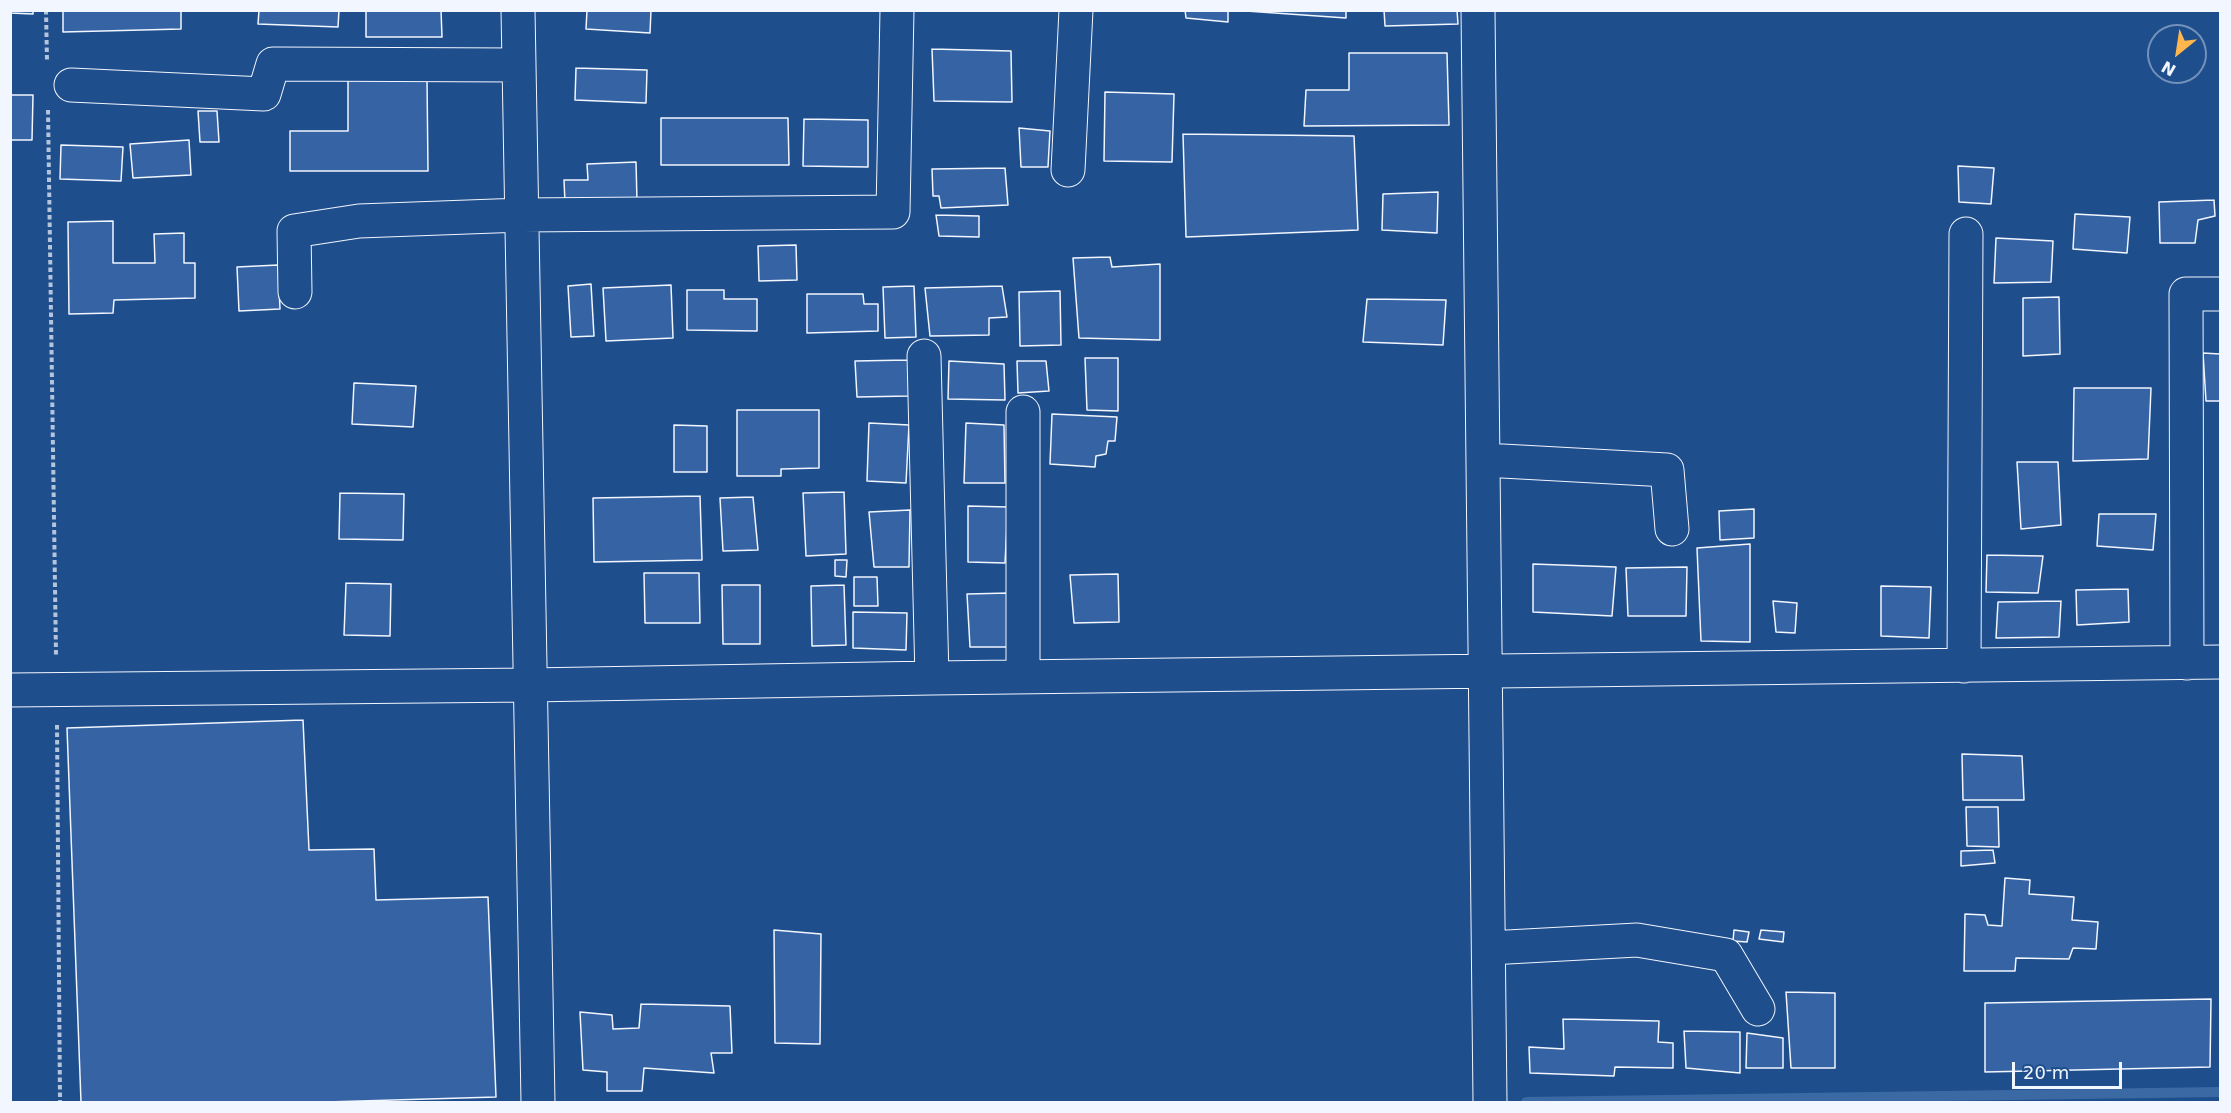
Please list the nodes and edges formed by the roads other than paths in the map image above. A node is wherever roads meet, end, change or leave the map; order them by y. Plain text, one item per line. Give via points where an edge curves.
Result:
1 (518, 10) edge
2 (897, 10) edge
3 (1076, 10) edge
4 (1478, 10) edge
5 (519, 65) junction
6 (55, 87) road end
7 (1068, 170) dead end
8 (522, 215) junction
9 (1966, 234) dead end
10 (295, 292) dead end
11 (2220, 294) edge
12 (924, 356) dead end
13 (1023, 412) dead end
14 (1484, 460) junction
15 (1672, 529) dead end
16 (2220, 662) edge
17 (2187, 663) junction
18 (1964, 666) junction
19 (1487, 672) junction
20 (1023, 677) junction
21 (932, 678) junction
22 (530, 685) junction
23 (10, 690) edge
24 (1489, 948) junction
25 (1758, 1008) dead end
26 (538, 1102) edge
27 (1490, 1102) edge

1 - 5 street
2 - 8 street via 893,212
3 - 7 street
4 - 14 street
5 - 6 street via 273,64 264,94
5 - 8 street
8 - 10 street via 359,221 294,231
8 - 22 street
9 - 18 street
11 - 17 street via 2186,294
12 - 21 street
13 - 20 street
14 - 15 street via 1667,470
14 - 19 street
16 - 17 street
17 - 18 street
18 - 19 street
19 - 20 street
19 - 24 street
20 - 21 street
21 - 22 street
22 - 23 street
22 - 26 street
24 - 25 street via 1637,940 1726,955
24 - 27 street

